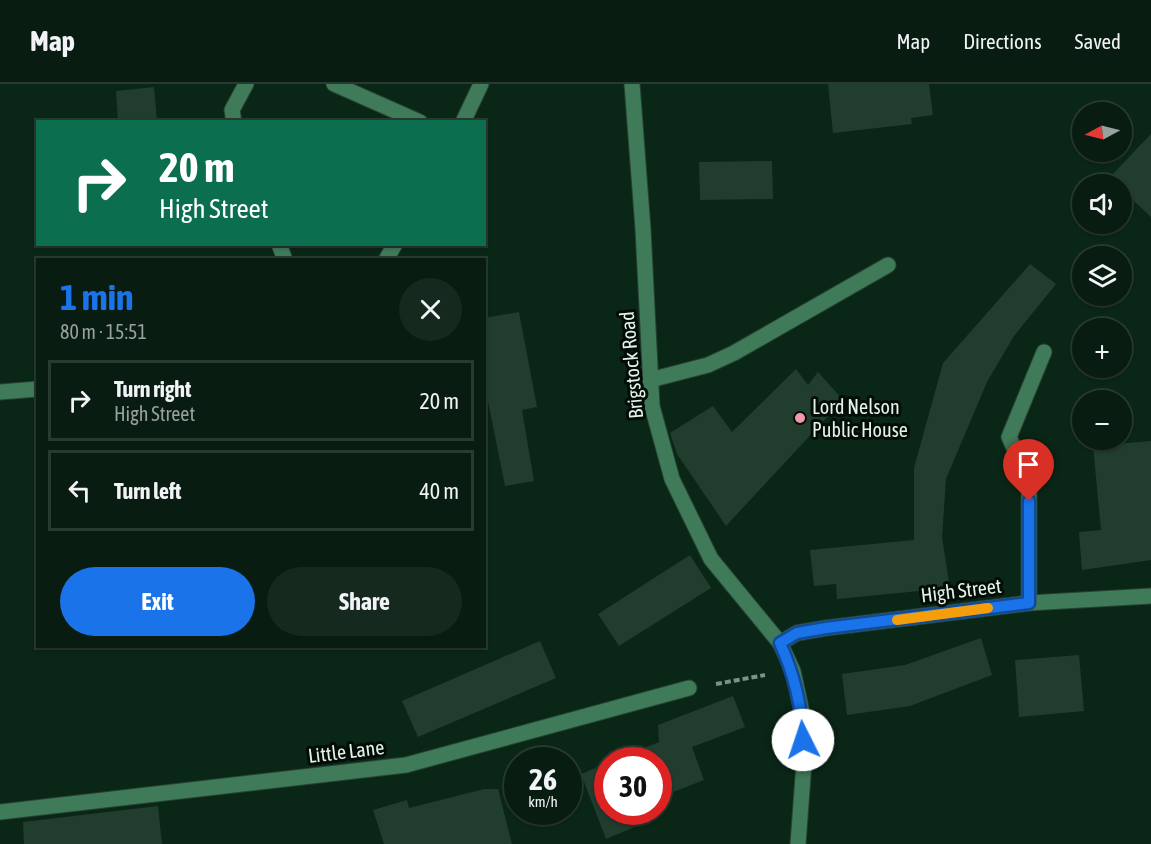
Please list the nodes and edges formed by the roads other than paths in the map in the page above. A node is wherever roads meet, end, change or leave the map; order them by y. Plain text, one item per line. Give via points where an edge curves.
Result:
1 (246, 84) edge
2 (334, 84) edge
3 (480, 84) edge
4 (632, 84) edge
5 (234, 120) edge
6 (415, 120) edge
7 (464, 120) edge
8 (888, 265) dead end
9 (1044, 352) dead end
10 (650, 380) junction
11 (36, 389) edge
12 (0, 392) edge
13 (1151, 596) edge
14 (1029, 603) junction
15 (780, 643) junction
16 (689, 688) road end
17 (0, 812) edge
18 (798, 844) edge

1 - 5 street via 232,110
2 - 6 street
3 - 7 street
4 - 10 street, Brigstock Road
8 - 10 street via 734,353 708,365
9 - 14 street via 1009,437 1029,481
10 - 15 street, Brigstock Road via 652,406 672,478 711,559
11 - 12 street
13 - 14 street, High Street
14 - 15 street, High Street via 826,628 797,633
15 - 18 street, Brigstock Road via 793,671 803,717
16 - 17 street, Little Lane via 406,765

